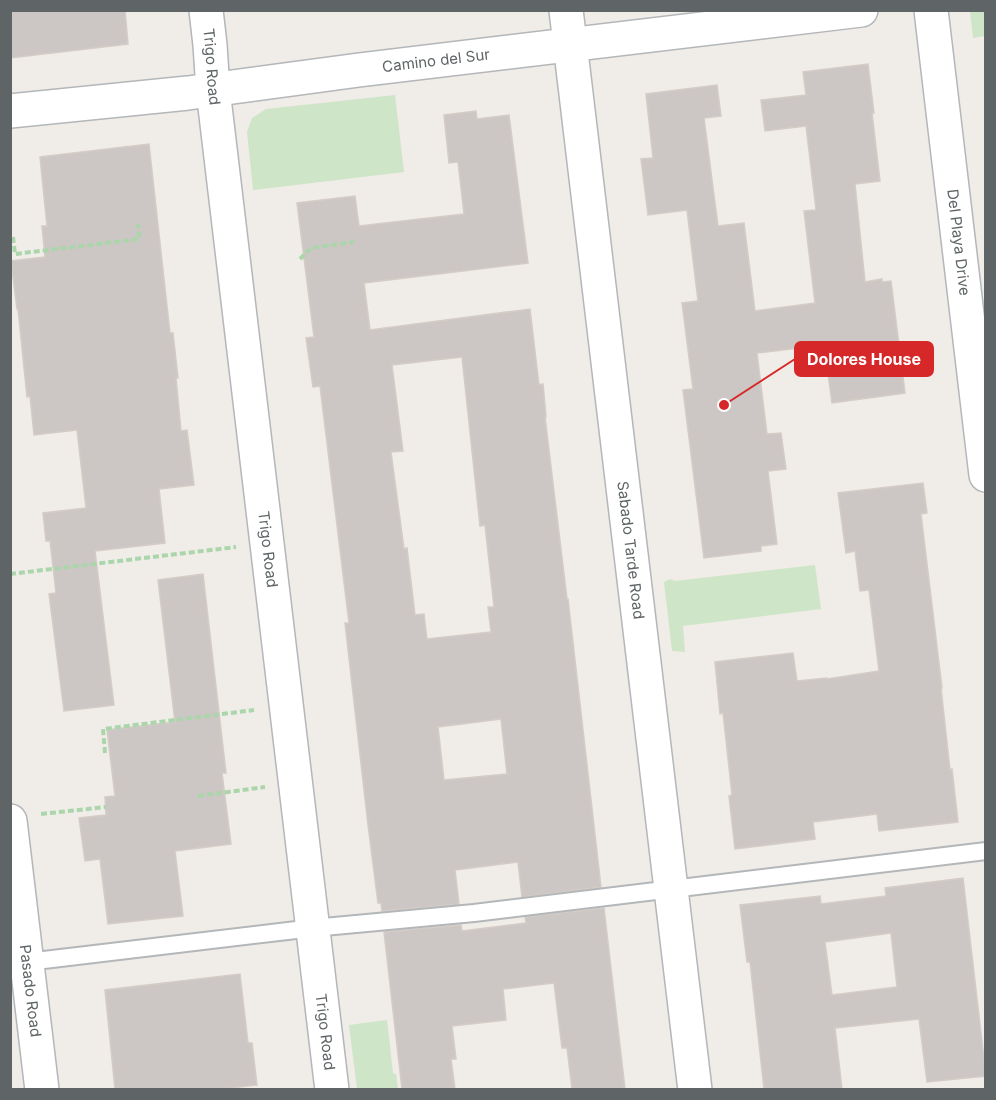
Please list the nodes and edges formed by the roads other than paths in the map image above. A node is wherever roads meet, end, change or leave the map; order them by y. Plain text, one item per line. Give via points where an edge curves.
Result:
1 (206, 10) edge
2 (566, 10) edge
3 (861, 10) edge
4 (931, 10) edge
5 (571, 46) junction
6 (213, 90) junction
7 (10, 111) edge
8 (986, 475) edge
9 (22, 818) edge
10 (986, 851) edge
11 (671, 888) junction
12 (313, 928) junction
13 (27, 962) junction
14 (42, 1089) edge
15 (332, 1089) edge
16 (695, 1089) edge

1 - 6 street, Trigo Road
2 - 5 street, Sabado Tarde Road
3 - 5 street, Camino del Sur
4 - 8 street, Del Playa Drive
5 - 6 street, Camino del Sur
5 - 11 street, Sabado Tarde Road
6 - 7 street, Camino del Sur
6 - 12 street, Trigo Road
9 - 13 street, Pasado Road
10 - 11 lane
11 - 12 lane
11 - 16 street, Sabado Tarde Road
12 - 13 lane
12 - 15 street, Trigo Road
13 - 14 street, Pasado Road

